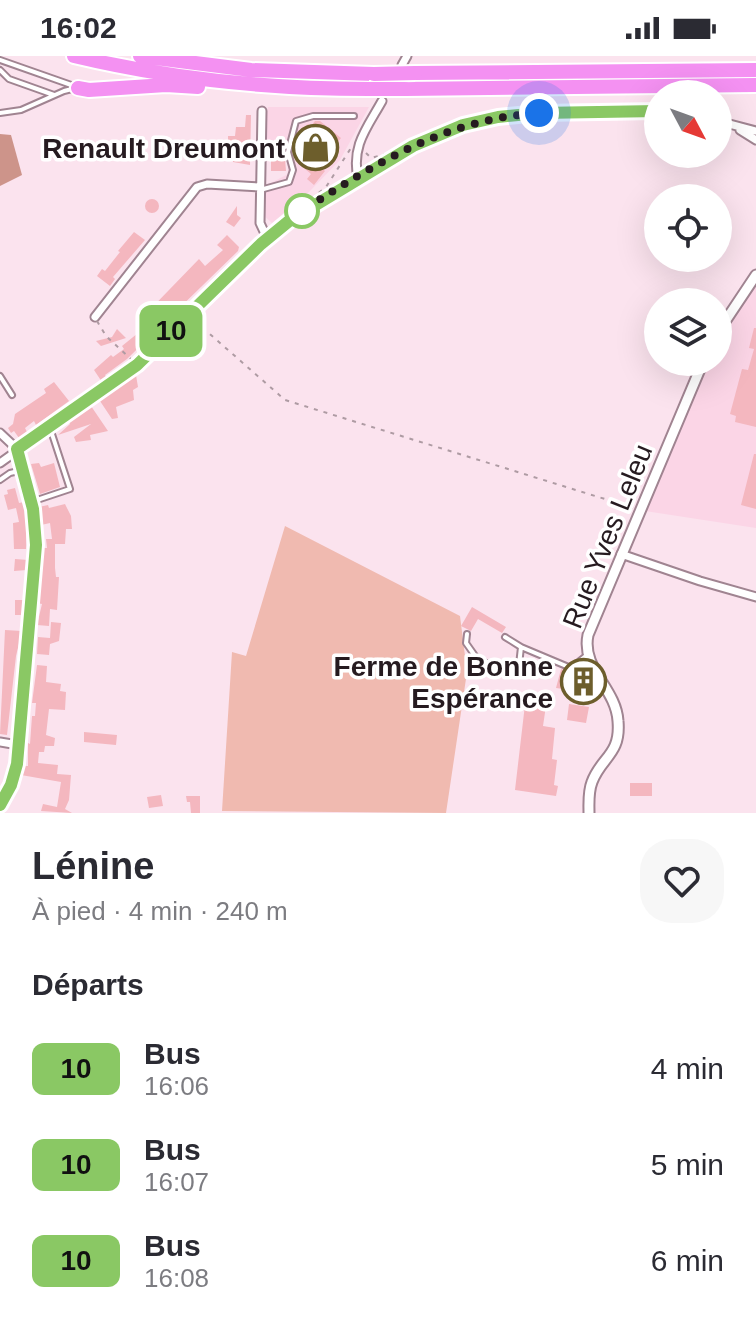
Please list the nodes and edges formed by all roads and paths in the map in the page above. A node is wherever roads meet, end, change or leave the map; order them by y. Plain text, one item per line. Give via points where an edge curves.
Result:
1 (74, 56) edge
2 (140, 56) edge
3 (407, 56) edge
4 (0, 60) edge
5 (408, 69) junction
6 (0, 70) edge
7 (756, 70) edge
8 (257, 85) junction
9 (753, 86) edge
10 (78, 88) junction
11 (55, 95) junction
12 (382, 101) dead end
13 (262, 111) dead end
14 (644, 111) edge
15 (0, 113) edge
16 (354, 116) dead end
17 (732, 125) edge
18 (732, 126) edge
19 (756, 131) edge
20 (363, 135) junction
21 (756, 140) edge
22 (364, 151) dead end
23 (392, 158) junction
24 (358, 178) junction
25 (260, 189) junction
26 (309, 200) dead end
27 (267, 238) junction
28 (756, 264) edge
29 (756, 275) edge
30 (738, 299) junction
31 (732, 309) edge
32 (188, 315) junction
33 (95, 317) joint
34 (137, 365) junction
35 (0, 376) edge
36 (697, 376) edge
37 (12, 395) dead end
38 (49, 427) junction
39 (0, 433) edge
40 (17, 449) junction
41 (20, 461) junction
42 (0, 464) edge
43 (23, 470) junction
44 (0, 480) edge
45 (31, 502) junction
46 (639, 510) junction
47 (621, 554) junction
48 (756, 597) edge
49 (467, 634) dead end
50 (505, 637) dead end
51 (521, 647) junction
52 (587, 655) junction
53 (0, 742) edge
54 (18, 745) junction
55 (0, 805) edge
56 (589, 813) edge

1 - 8 highway
2 - 5 highway, bridge via 251,70 374,74
3 - 5 street
4 - 10 lane
5 - 7 highway
6 - 11 lane via 9,79
8 - 9 highway, bridge
8 - 10 highway
10 - 11 lane
11 - 15 lane via 26,109
12 - 20 street
13 - 25 street
14 - 23 street via 498,117 446,131
16 - 25 lane via 296,121 288,152 293,170 289,182
17 - 19 street
18 - 21 street
20 - 24 street via 355,154
20 - 26 path via 359,133 326,187
22 - 23 path via 371,158 389,152
23 - 24 street
24 - 27 street
25 - 27 street via 261,228
25 - 33 street via 197,187
27 - 32 street
28 - 30 street
29 - 30 street
30 - 31 street
32 - 34 street
32 - 46 path via 285,400
33 - 34 path via 106,336
34 - 38 street
35 - 37 lane
36 - 46 street, Rue Yves Leleu
38 - 40 street
38 - 45 lane via 70,489
39 - 40 street
40 - 41 street
40 - 42 street
41 - 42 street
41 - 43 street
43 - 44 lane
43 - 45 street
45 - 54 street via 36,553
46 - 47 street, Rue Yves Leleu
47 - 48 street
47 - 52 street, Rue Yves Leleu via 588,635
49 - 51 lane via 466,643 478,660 510,671 519,665
50 - 51 lane
51 - 52 lane via 571,668
52 - 56 street, Rue Yves Leleu via 614,702 619,724 614,750 591,783
53 - 54 street
54 - 55 street via 14,774

